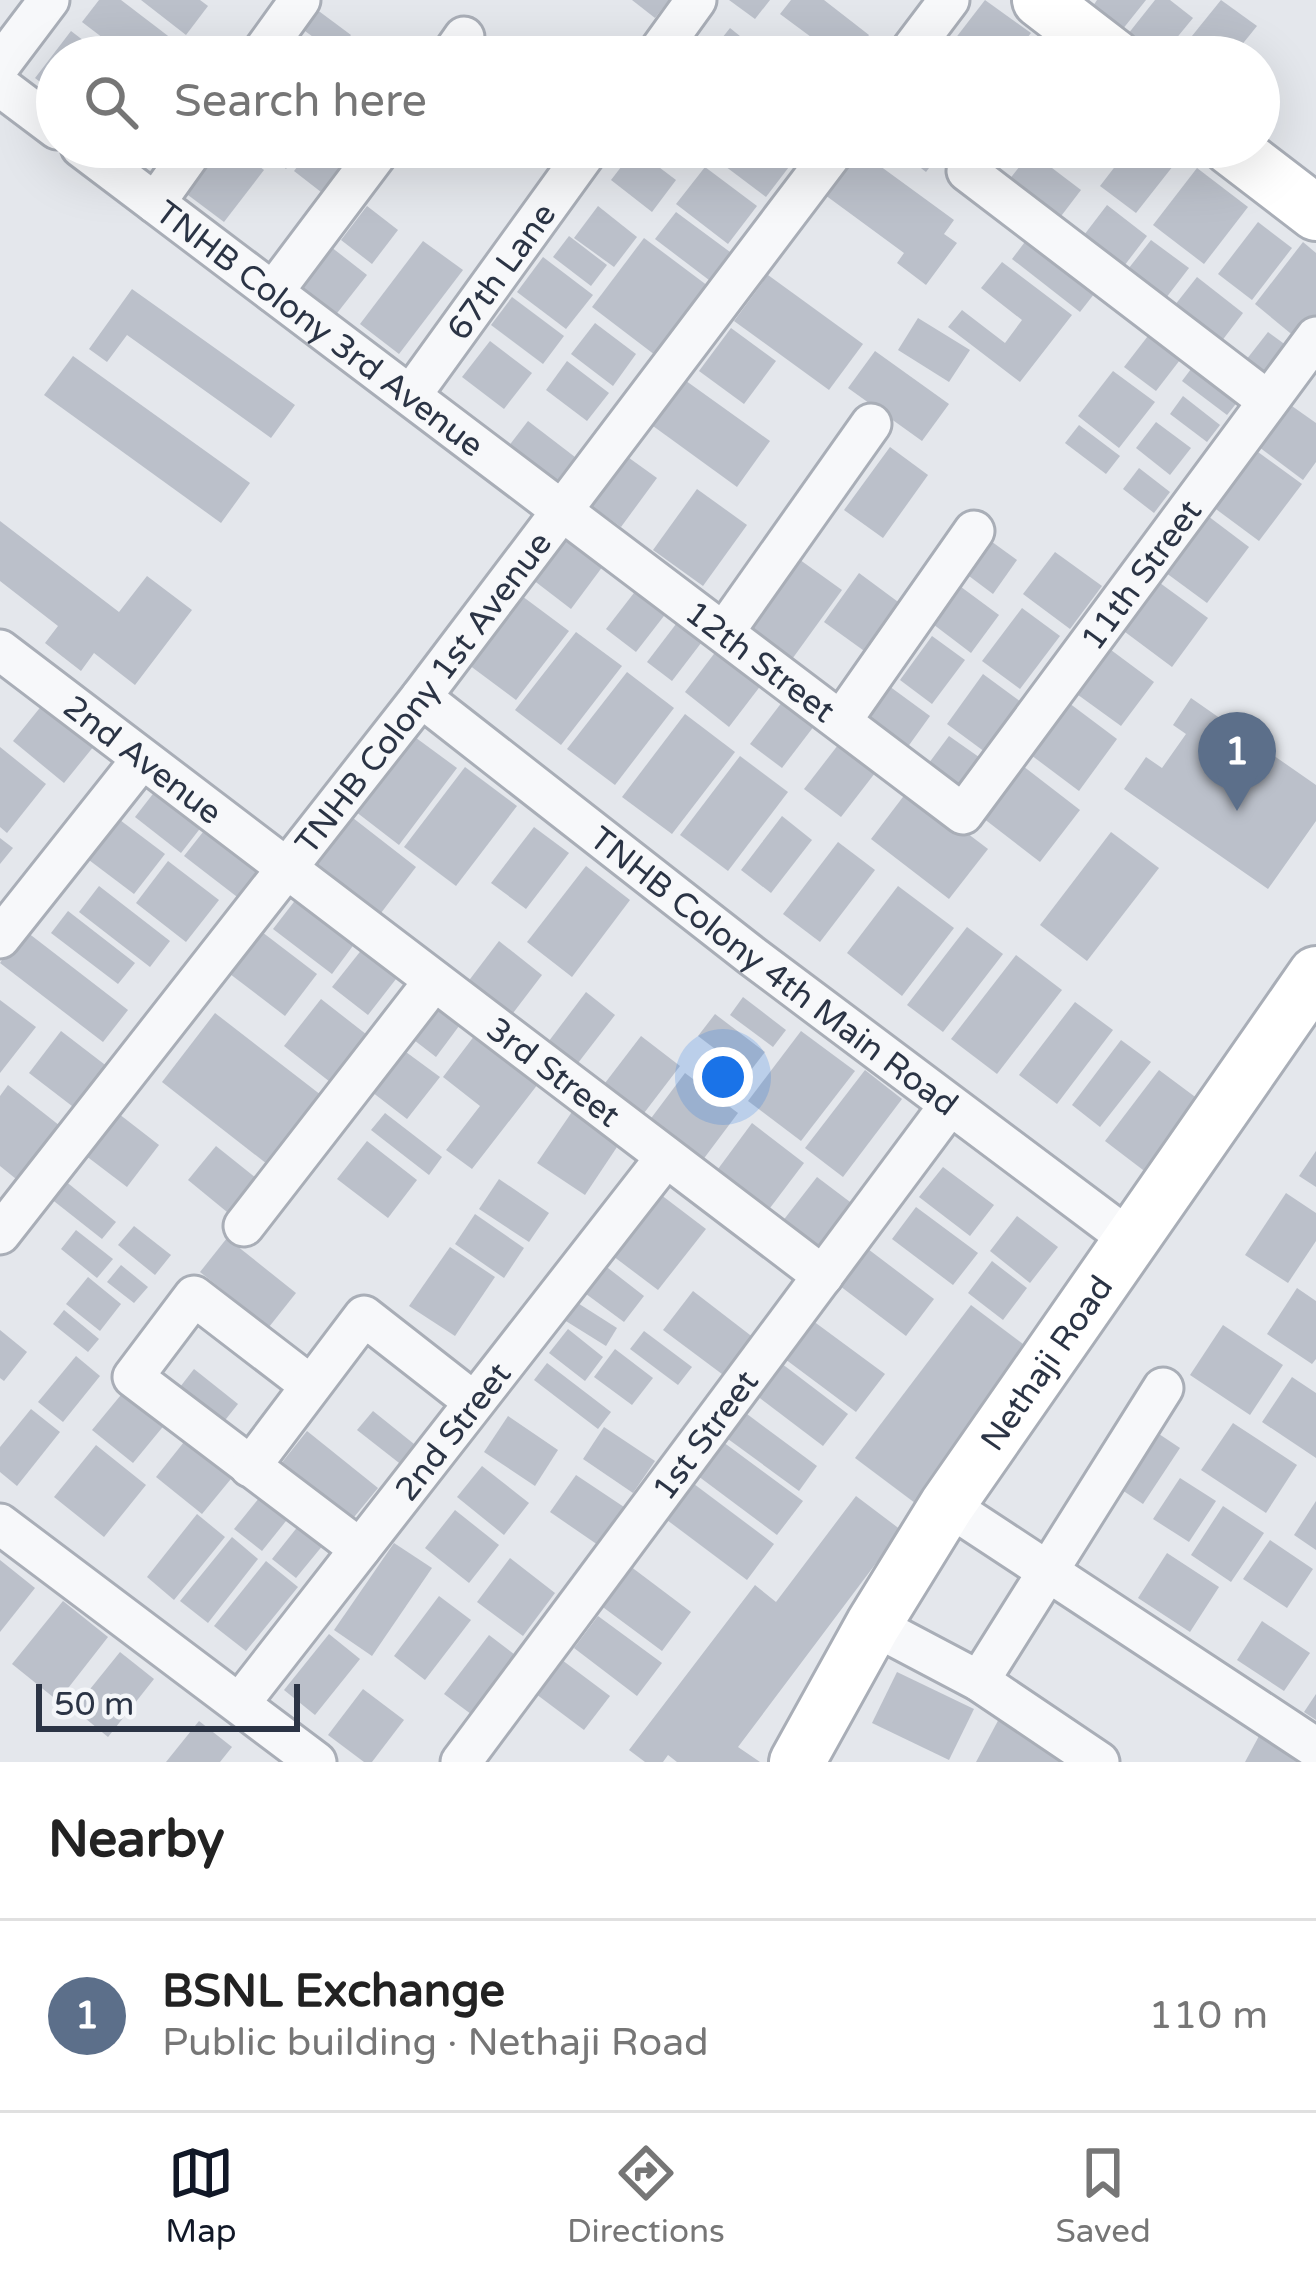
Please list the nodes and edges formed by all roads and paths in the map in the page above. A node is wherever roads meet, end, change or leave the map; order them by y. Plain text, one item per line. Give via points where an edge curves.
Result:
1 (50, 0) edge
2 (300, 0) edge
3 (696, 0) edge
4 (950, 0) edge
5 (1040, 0) edge
6 (274, 36) edge
7 (670, 36) edge
8 (922, 36) edge
9 (1087, 36) edge
10 (0, 65) edge
11 (0, 86) edge
12 (36, 113) edge
13 (110, 168) edge
14 (180, 168) edge
15 (366, 168) edge
16 (575, 168) edge
17 (821, 168) edge
18 (1257, 168) edge
19 (967, 171) dead end
20 (155, 202) junction
21 (1316, 213) edge
22 (273, 292) junction
23 (1316, 337) edge
24 (411, 395) junction
25 (1268, 401) junction
26 (871, 424) dead end
27 (561, 508) junction
28 (974, 531) dead end
29 (724, 632) junction
30 (5, 666) edge
31 (421, 698) junction
32 (841, 721) junction
33 (142, 759) junction
34 (963, 814) joint
35 (286, 867) junction
36 (0, 938) edge
37 (1316, 974) edge
38 (434, 981) junction
39 (949, 1106) junction
40 (666, 1157) junction
41 (244, 1226) dead end
42 (0, 1234) edge
43 (1132, 1241) junction
44 (823, 1276) junction
45 (310, 1385) junction
46 (1163, 1388) dead end
47 (474, 1402) junction
48 (250, 1466) junction
49 (947, 1505) junction
50 (0, 1524) edge
51 (360, 1549) junction
52 (1045, 1570) junction
53 (873, 1625) junction
54 (979, 1681) junction
55 (240, 1703) junction
56 (1316, 1748) edge
57 (316, 1762) edge
58 (461, 1762) edge
59 (797, 1762) edge
60 (1099, 1762) edge

1 - 10 street
2 - 6 street
3 - 7 street
4 - 8 street
5 - 9 street
11 - 12 street
13 - 20 street, TNHB Colony 3rd Avenue
14 - 20 street
15 - 22 street
16 - 24 street, 67th Lane
17 - 27 street, TNHB Colony 1st Avenue
18 - 21 street
19 - 25 street
20 - 22 street, TNHB Colony 3rd Avenue
22 - 24 street, TNHB Colony 3rd Avenue
23 - 25 street, 11th Street
24 - 27 street, TNHB Colony 3rd Avenue
25 - 34 street, 11th Street
26 - 29 street
27 - 29 street, 12th Street
27 - 31 street, TNHB Colony 1st Avenue
28 - 32 street
29 - 32 street, 12th Street
30 - 33 street, 2nd Avenue
31 - 35 street, TNHB Colony 1st Avenue
31 - 39 street, TNHB Colony 4th Main Road
32 - 34 street, 12th Street
33 - 35 street, 2nd Avenue
33 - 36 street
35 - 38 street, 3rd Street
35 - 42 street, TNHB Colony 1st Avenue
37 - 43 street, Nethaji Road
38 - 40 street, 3rd Street
38 - 41 street
39 - 43 street, TNHB Colony 4th Main Road
39 - 44 street, 1st Street
40 - 44 street, 3rd Street
40 - 47 street, 2nd Street
43 - 49 street, Nethaji Road
44 - 58 street, 1st Street
45 - 47 street via 364,1316
45 - 48 street
45 - 48 street via 194,1296 134,1377
46 - 52 street
47 - 51 street, 2nd Street
48 - 51 street
49 - 52 street
49 - 53 street, Nethaji Road
50 - 55 street
51 - 55 street, 2nd Street
52 - 54 street
52 - 56 street
53 - 54 street
53 - 59 street, Nethaji Road
54 - 60 street
55 - 57 street

